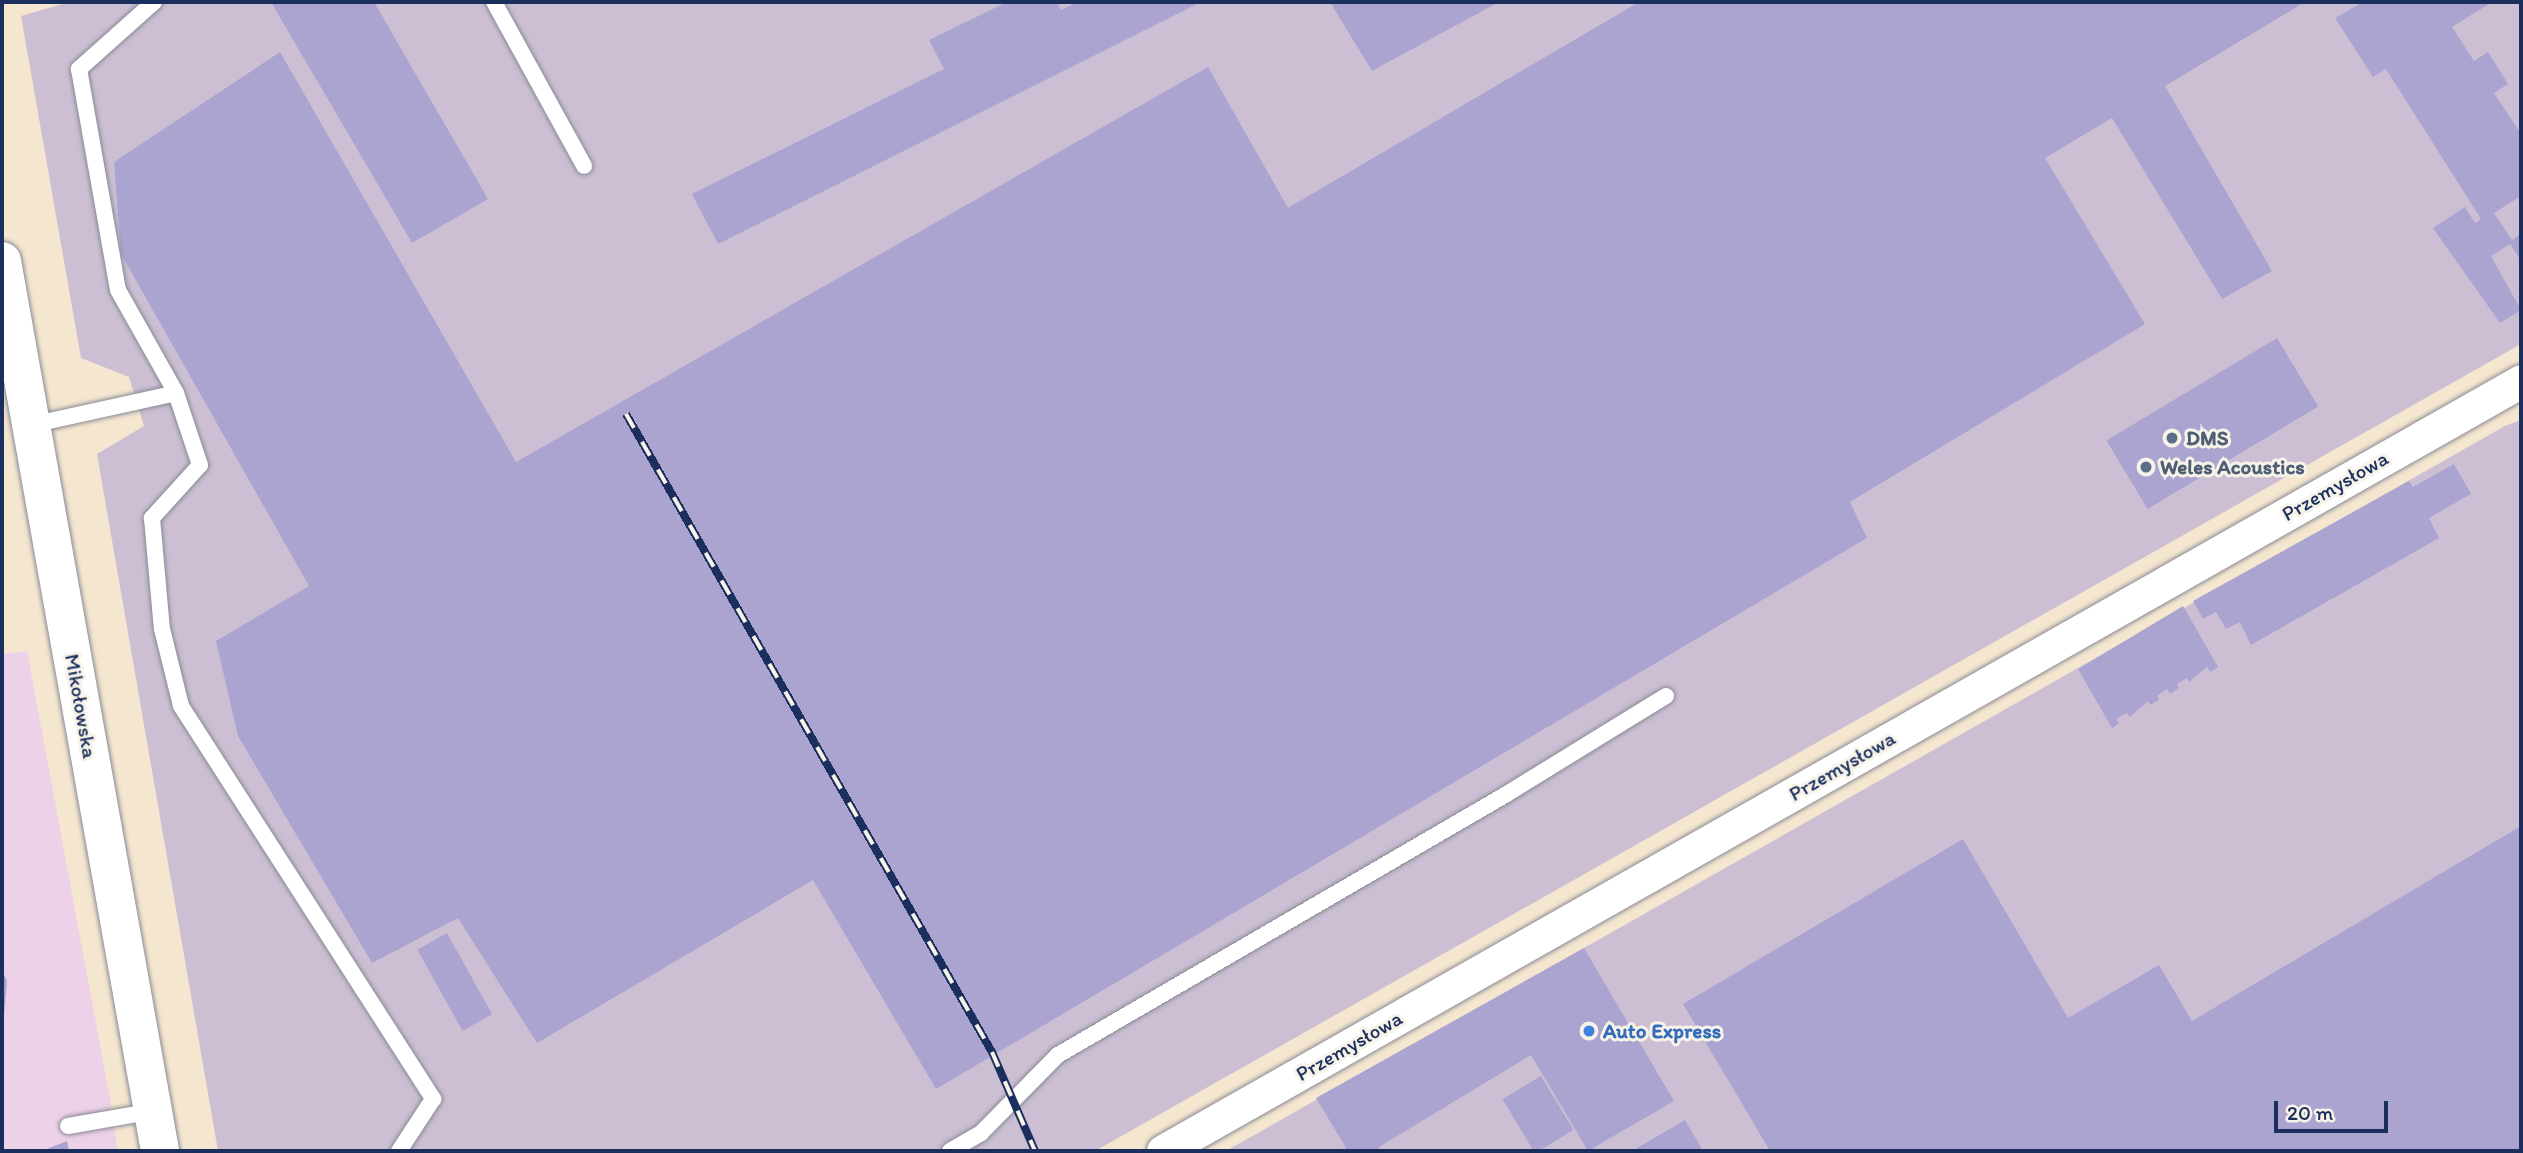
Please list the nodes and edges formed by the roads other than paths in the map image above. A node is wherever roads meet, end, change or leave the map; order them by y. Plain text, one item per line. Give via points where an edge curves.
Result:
1 (155, 2) edge
2 (494, 2) edge
3 (584, 166) dead end
4 (2, 261) edge
5 (5, 299) edge
6 (2521, 381) edge
7 (176, 393) junction
8 (31, 425) junction
9 (1666, 696) dead end
10 (154, 1111) junction
11 (68, 1126) dead end
12 (160, 1151) edge
13 (399, 1151) edge
14 (950, 1151) edge
15 (1163, 1151) edge

1 - 7 lane via 79,69 118,290
2 - 3 lane
4 - 5 main road, Mikołowska
5 - 8 main road, Mikołowska
6 - 15 street, Przemysłowa
7 - 8 lane
7 - 13 lane via 200,465 152,518 162,629 181,706 433,1099
8 - 10 main road, Mikołowska
9 - 14 lane via 1506,796 1058,1055 981,1133
10 - 11 lane
10 - 12 main road, Mikołowska

